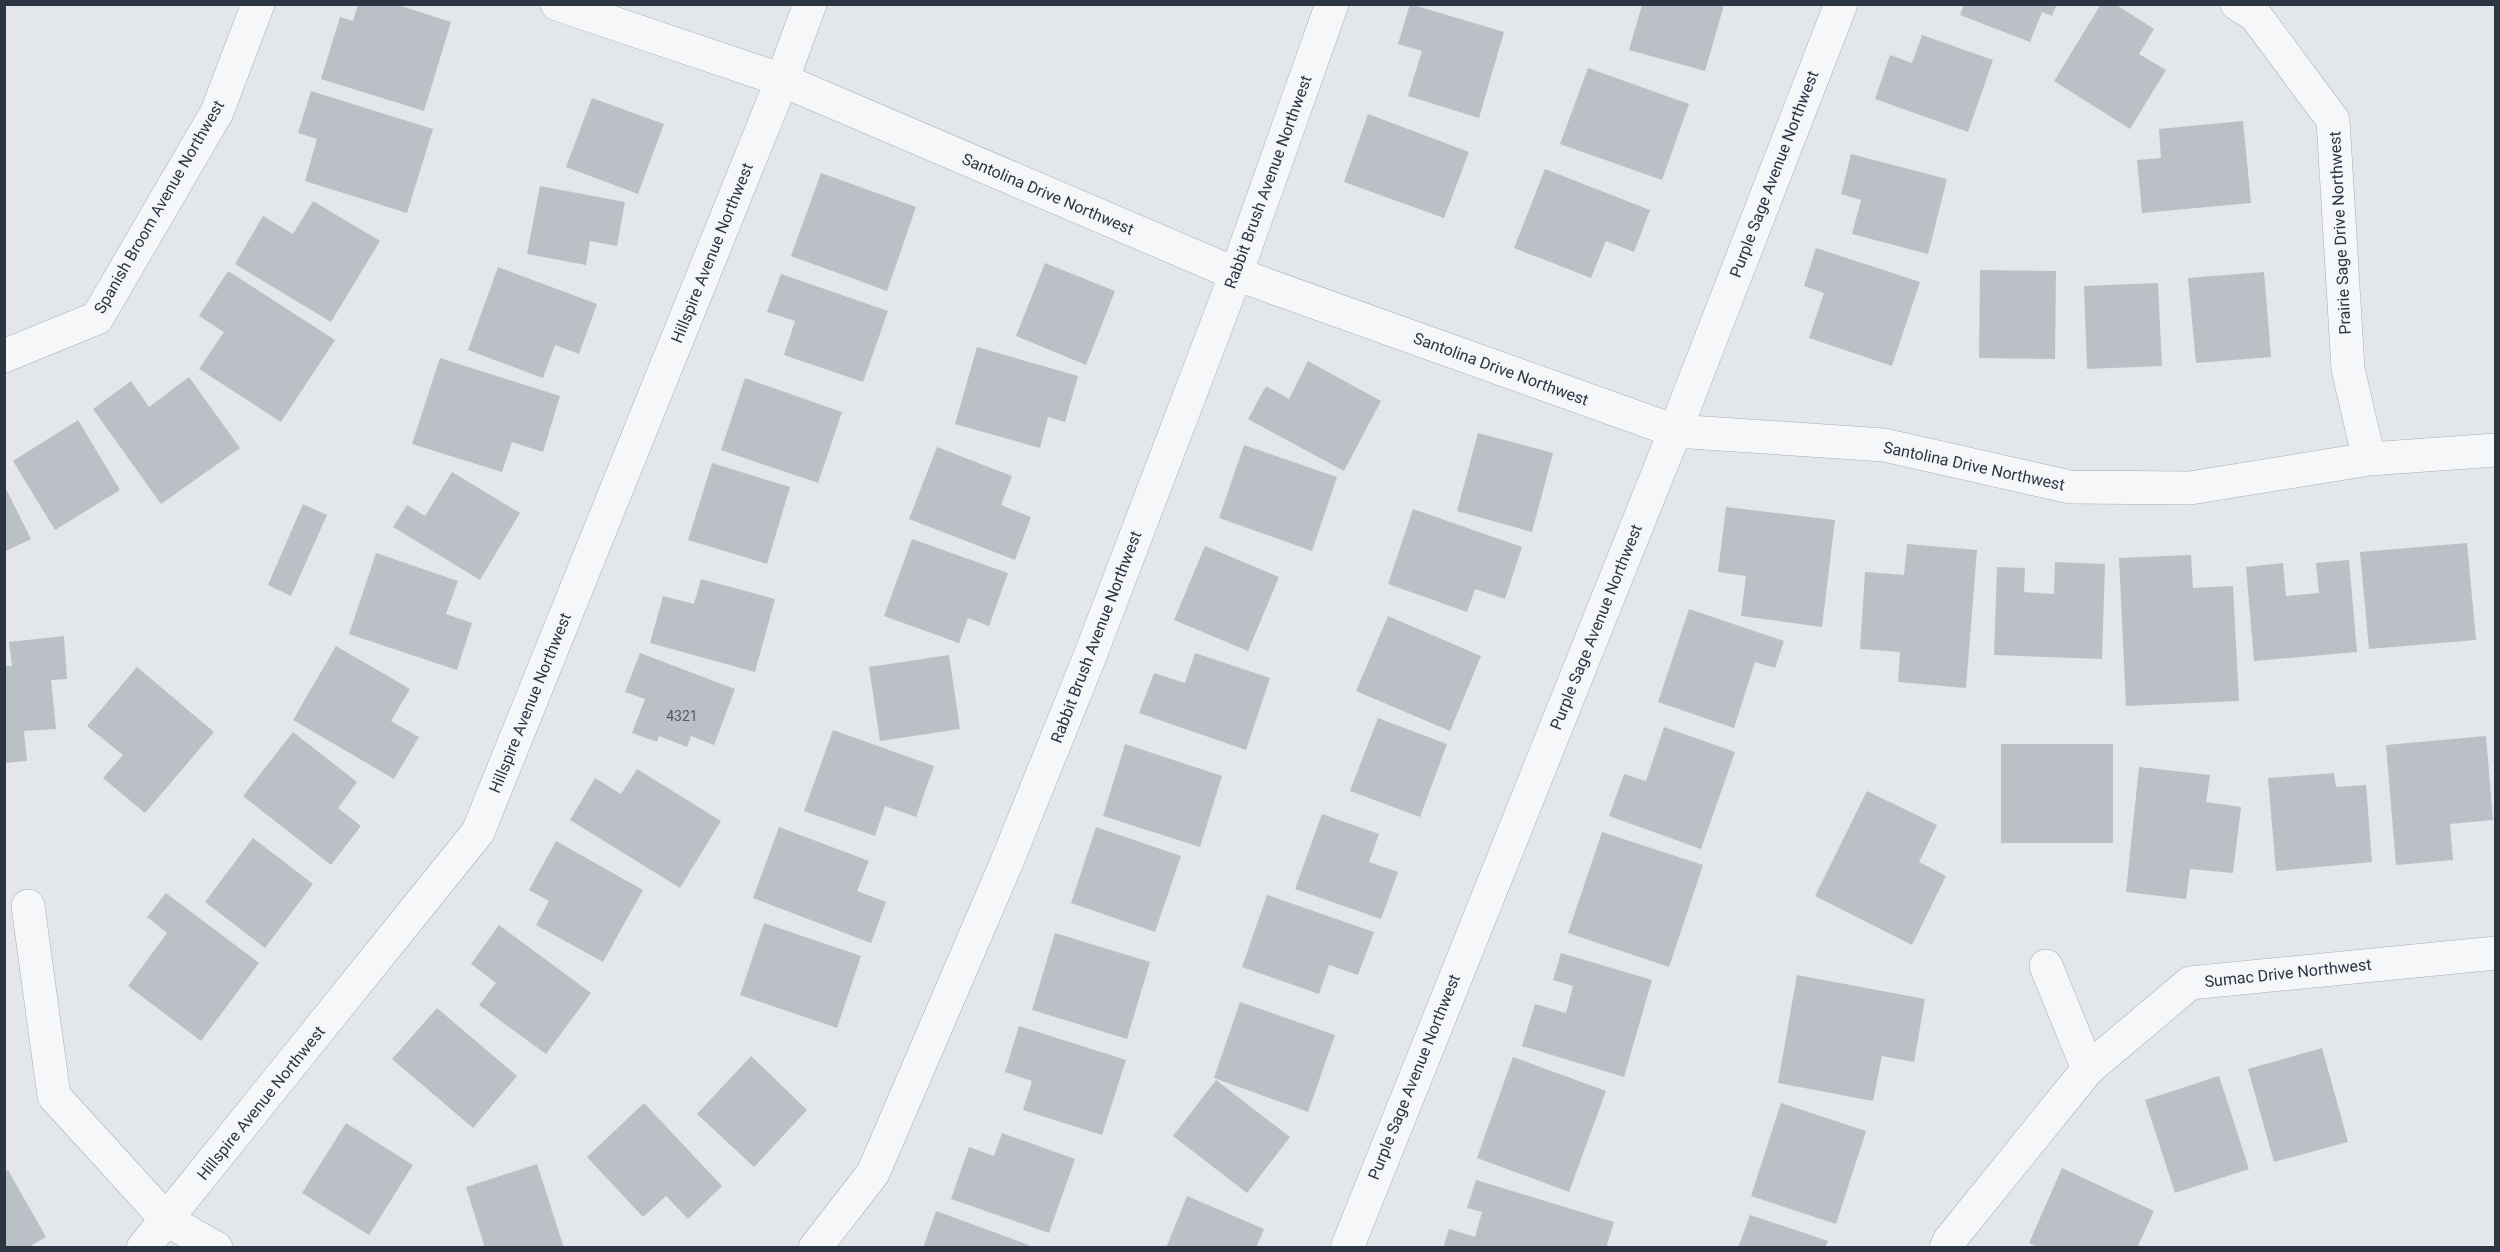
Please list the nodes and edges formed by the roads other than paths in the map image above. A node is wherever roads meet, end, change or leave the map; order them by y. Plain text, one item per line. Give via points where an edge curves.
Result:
1 (258, 4) edge
2 (557, 4) edge
3 (810, 4) edge
4 (1332, 4) edge
5 (1841, 4) edge
6 (2237, 4) edge
7 (782, 80) junction
8 (1236, 274) junction
9 (4, 357) edge
10 (1675, 431) junction
11 (2496, 450) edge
12 (2369, 459) junction
13 (28, 906) dead end
14 (2496, 953) edge
15 (2046, 966) dead end
16 (2088, 1069) junction
17 (167, 1220) junction
18 (143, 1248) edge
19 (216, 1248) edge
20 (815, 1248) edge
21 (1347, 1248) edge
22 (1946, 1248) edge

1 - 9 street, Spanish Broom Avenue Northwest via 217,112 97,318
2 - 7 street, Santolina Drive Northwest
3 - 7 street, Hillspire Avenue Northwest
4 - 8 street, Rabbit Brush Avenue Northwest
5 - 10 street, Purple Sage Avenue Northwest
6 - 12 street, Prairie Sage Drive Northwest via 2254,15 2333,120 2348,369
7 - 8 street, Santolina Drive Northwest
7 - 17 street, Hillspire Avenue Northwest via 478,832
8 - 10 street, Santolina Drive Northwest
8 - 20 street, Rabbit Brush Avenue Northwest via 1002,875 873,1173
10 - 12 street, Santolina Drive Northwest via 1884,445 2070,487 2190,488
10 - 21 street, Purple Sage Avenue Northwest
11 - 12 street, Santolina Drive Northwest
13 - 17 street via 54,1096
14 - 16 street, Sumac Drive Northwest via 2190,983
15 - 16 street
16 - 22 street, Sumac Drive Northwest
17 - 18 street, Hillspire Avenue Northwest
17 - 19 street

